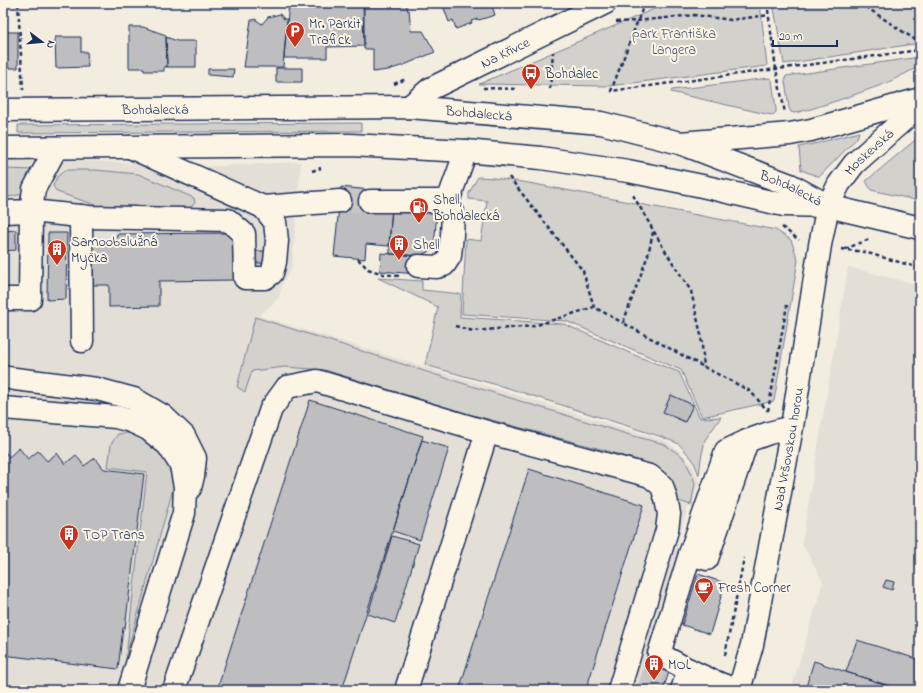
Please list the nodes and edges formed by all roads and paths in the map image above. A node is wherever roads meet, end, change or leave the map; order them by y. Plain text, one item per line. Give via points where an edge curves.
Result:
1 (18, 3) edge
2 (605, 3) edge
3 (645, 3) edge
4 (767, 3) edge
5 (860, 3) edge
6 (769, 15) junction
7 (638, 21) junction
8 (615, 22) dead end
9 (556, 27) junction
10 (920, 43) edge
11 (920, 50) edge
12 (776, 69) junction
13 (550, 89) dead end
14 (23, 92) dead end
15 (920, 99) edge
16 (920, 106) edge
17 (409, 107) junction
18 (3, 110) edge
19 (790, 134) junction
20 (680, 143) junction
21 (130, 147) junction
22 (3, 148) edge
23 (56, 148) junction
24 (466, 151) junction
25 (508, 176) dead end
26 (640, 197) dead end
27 (340, 201) tunnel mouth
28 (370, 201) tunnel mouth
29 (448, 201) junction
30 (828, 206) junction
31 (263, 207) junction
32 (31, 211) junction
33 (3, 212) edge
34 (81, 216) junction
35 (920, 228) edge
36 (654, 231) junction
37 (871, 238) dead end
38 (798, 239) dead end
39 (797, 247) dead end
40 (418, 266) dead end
41 (920, 268) edge
42 (3, 299) edge
43 (787, 302) dead end
44 (594, 307) junction
45 (623, 323) junction
46 (455, 326) dead end
47 (82, 342) dead end
48 (704, 367) junction
49 (3, 377) edge
50 (3, 408) edge
51 (792, 427) junction
52 (487, 432) junction
53 (184, 510) junction
54 (744, 557) dead end
55 (685, 680) edge
56 (731, 688) edge
57 (129, 690) edge
58 (174, 690) edge
59 (406, 690) edge
60 (619, 690) edge

1 - 14 path
2 - 9 main road, Na Křivce
3 - 7 path
4 - 6 path
5 - 10 path
6 - 7 path via 731,20 694,15
6 - 12 path
7 - 8 path
7 - 12 path via 611,90
9 - 13 path
9 - 17 main road, Na Křivce via 430,89
11 - 12 path
12 - 19 path
15 - 19 main road
16 - 30 main road, Moskevská via 854,164 839,184
17 - 18 main road, Bohdalecká
17 - 20 main road, Bohdalecká via 601,123
19 - 20 main road
20 - 30 main road, Bohdalecká via 790,185
21 - 23 main road, Bohdalecká
21 - 24 main road, Bohdalecká via 350,145
21 - 31 main road
22 - 23 main road, Bohdalecká
23 - 32 main road via 34,189
24 - 29 main road
24 - 30 main road, Bohdalecká via 541,158 628,172 702,186 784,206
25 - 44 path via 583,271
26 - 36 path via 633,195
27 - 31 main road
28 - 29 main road
29 - 40 main road via 453,212 450,256 444,265
30 - 35 main road
30 - 51 main road, Nad Vršovskou horou
31 - 34 main road via 274,222 282,269 265,278 245,278 244,234 228,220
32 - 33 main road
32 - 34 main road
32 - 42 main road via 30,299
34 - 47 main road
36 - 45 path
36 - 48 path via 690,291
37 - 41 path via 844,250 864,252
38 - 39 path
43 - 48 path via 768,411 750,391
44 - 45 path
44 - 46 path via 534,326 474,332
45 - 48 path
49 - 53 main road via 97,389 134,399 163,416 184,436 195,458
50 - 53 main road via 116,418 131,421 148,429 168,445 181,465 185,487
51 - 55 main road via 769,433 726,451 690,554 657,661
51 - 56 main road, Nad Vršovskou horou via 752,645
52 - 58 main road via 317,381 287,387 270,409
52 - 59 main road
52 - 60 main road via 650,476 662,486 669,514 667,530
53 - 57 main road
54 - 56 path via 724,658
55 - 56 main road

